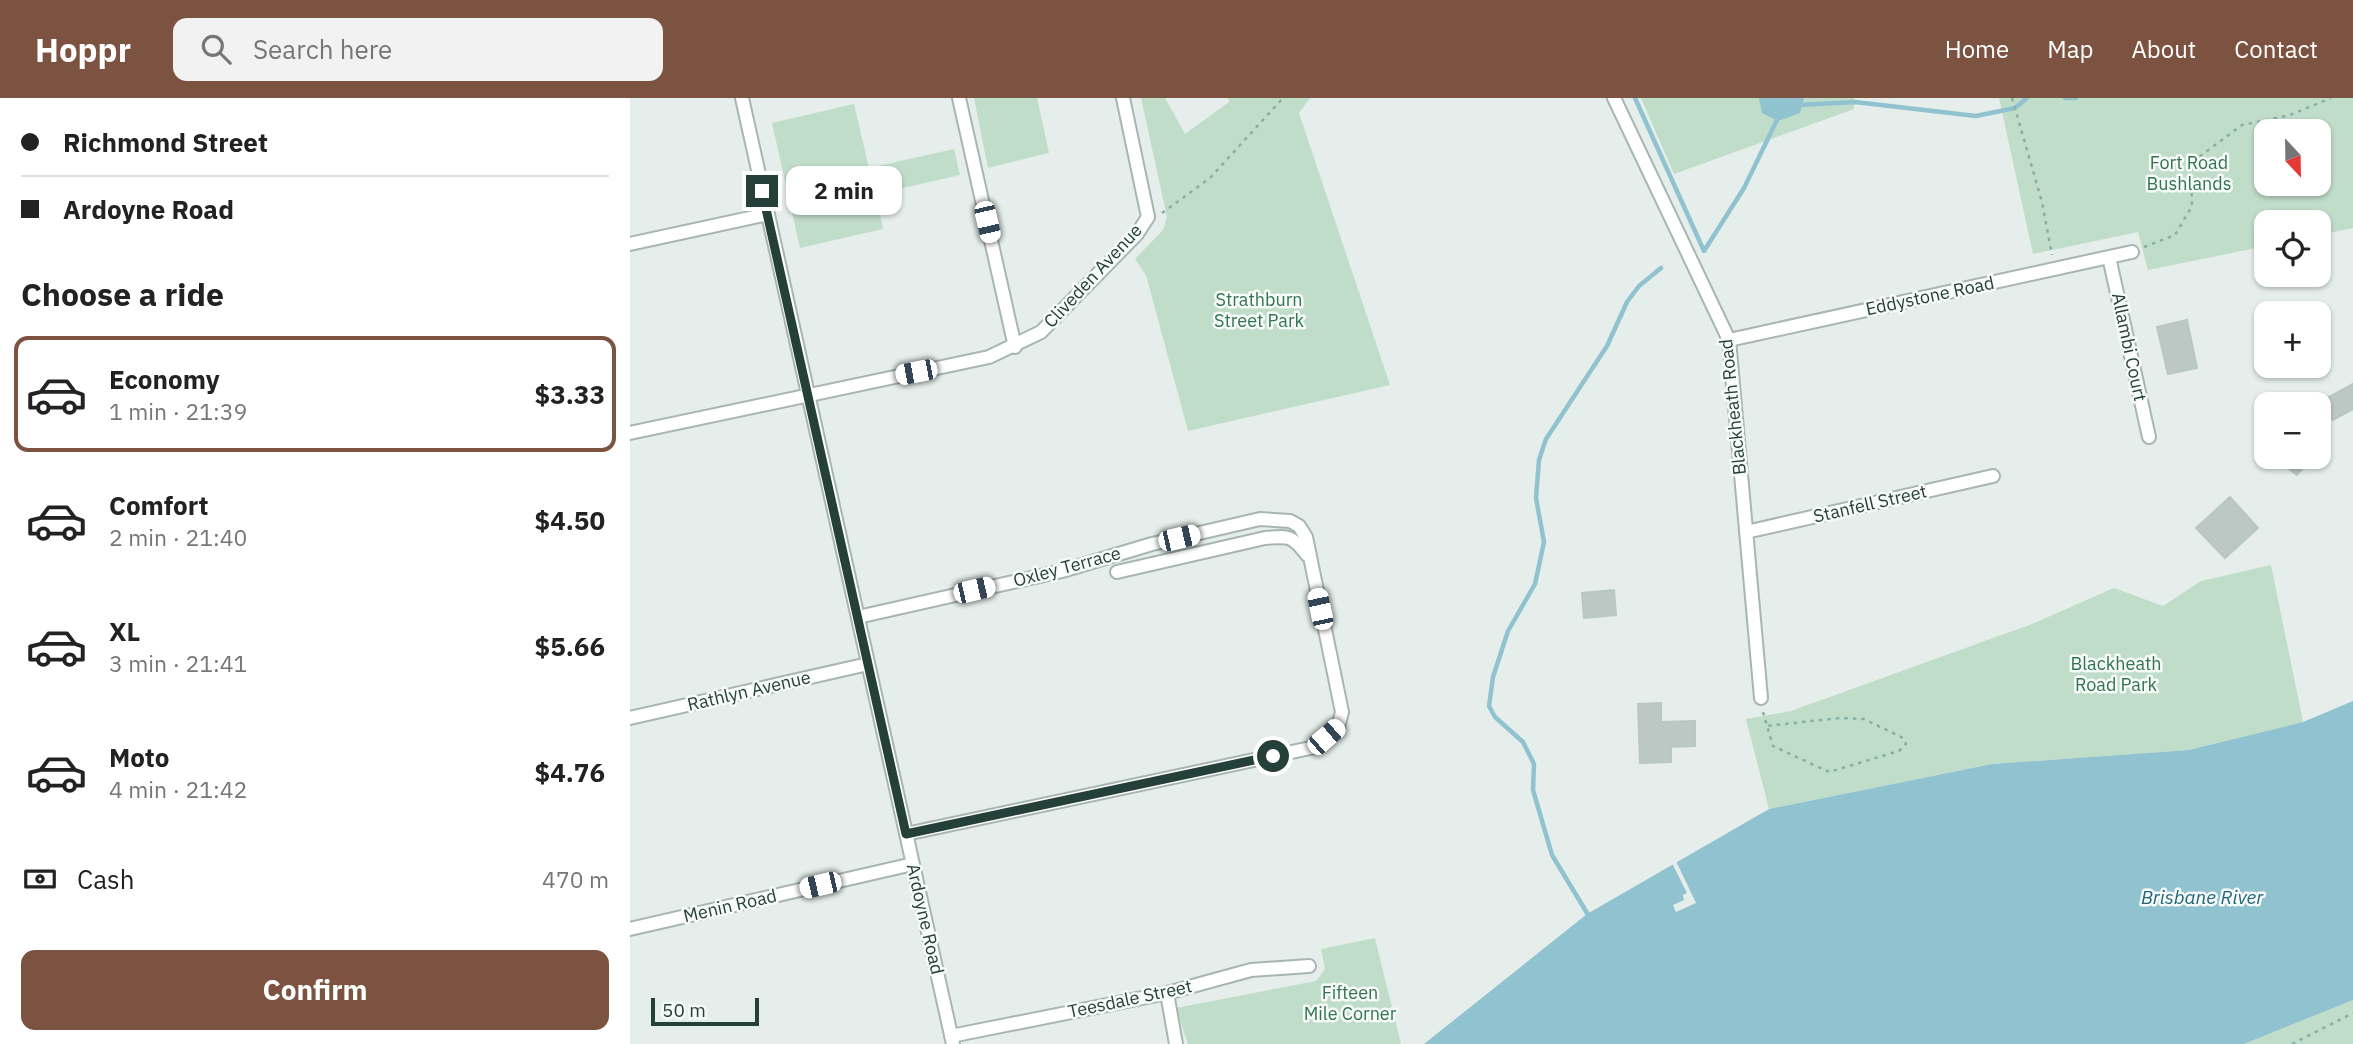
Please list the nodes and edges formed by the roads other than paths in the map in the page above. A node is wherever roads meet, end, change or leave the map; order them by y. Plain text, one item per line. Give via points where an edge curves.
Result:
1 (742, 98) edge
2 (959, 98) edge
3 (1123, 98) edge
4 (1614, 98) edge
5 (768, 214) junction
6 (630, 244) edge
7 (2132, 251) road end
8 (2109, 257) junction
9 (1729, 340) junction
10 (1015, 346) junction
11 (807, 393) junction
12 (630, 433) edge
13 (2148, 437) dead end
14 (1993, 476) dead end
15 (1746, 532) junction
16 (1152, 544) junction
17 (1309, 558) junction
18 (1155, 561) junction
19 (1116, 572) dead end
20 (858, 617) junction
21 (868, 664) junction
22 (1761, 698) road end
23 (630, 718) edge
24 (906, 834) junction
25 (913, 864) junction
26 (630, 929) edge
27 (1309, 967) dead end
28 (1167, 993) junction
29 (952, 1040) edge
30 (1176, 1044) edge

1 - 5 street, Ardoyne Road
2 - 10 street
3 - 10 street, Cliveden Avenue via 1148,217 1137,234 1041,332
4 - 9 street, Blackheath Road
5 - 6 street
5 - 11 street, Ardoyne Road
7 - 8 street, Eddystone Road
8 - 9 street, Eddystone Road
8 - 13 street, Allambi Court
9 - 15 street, Blackheath Road
10 - 11 street, Cliveden Avenue via 989,357
11 - 12 street, Cliveden Avenue
11 - 20 street, Ardoyne Road
14 - 15 street, Stanfell Street
15 - 22 street, Blackheath Road
16 - 17 street, Oxley Terrace via 1272,518 1299,526
16 - 18 street
16 - 20 street, Oxley Terrace via 1062,571
17 - 18 street, Oxley Terrace via 1295,540 1284,536
17 - 24 street, Oxley Terrace via 1342,712 1338,727 1315,747
18 - 19 street, Oxley Terrace
20 - 21 street, Ardoyne Road
21 - 23 street, Rathlyn Avenue
21 - 24 street, Ardoyne Road
24 - 25 street, Ardoyne Road
25 - 26 street, Menin Road
25 - 29 street, Ardoyne Road
27 - 28 street, Teesdale Street via 1251,971
28 - 29 street, Teesdale Street
28 - 30 street

